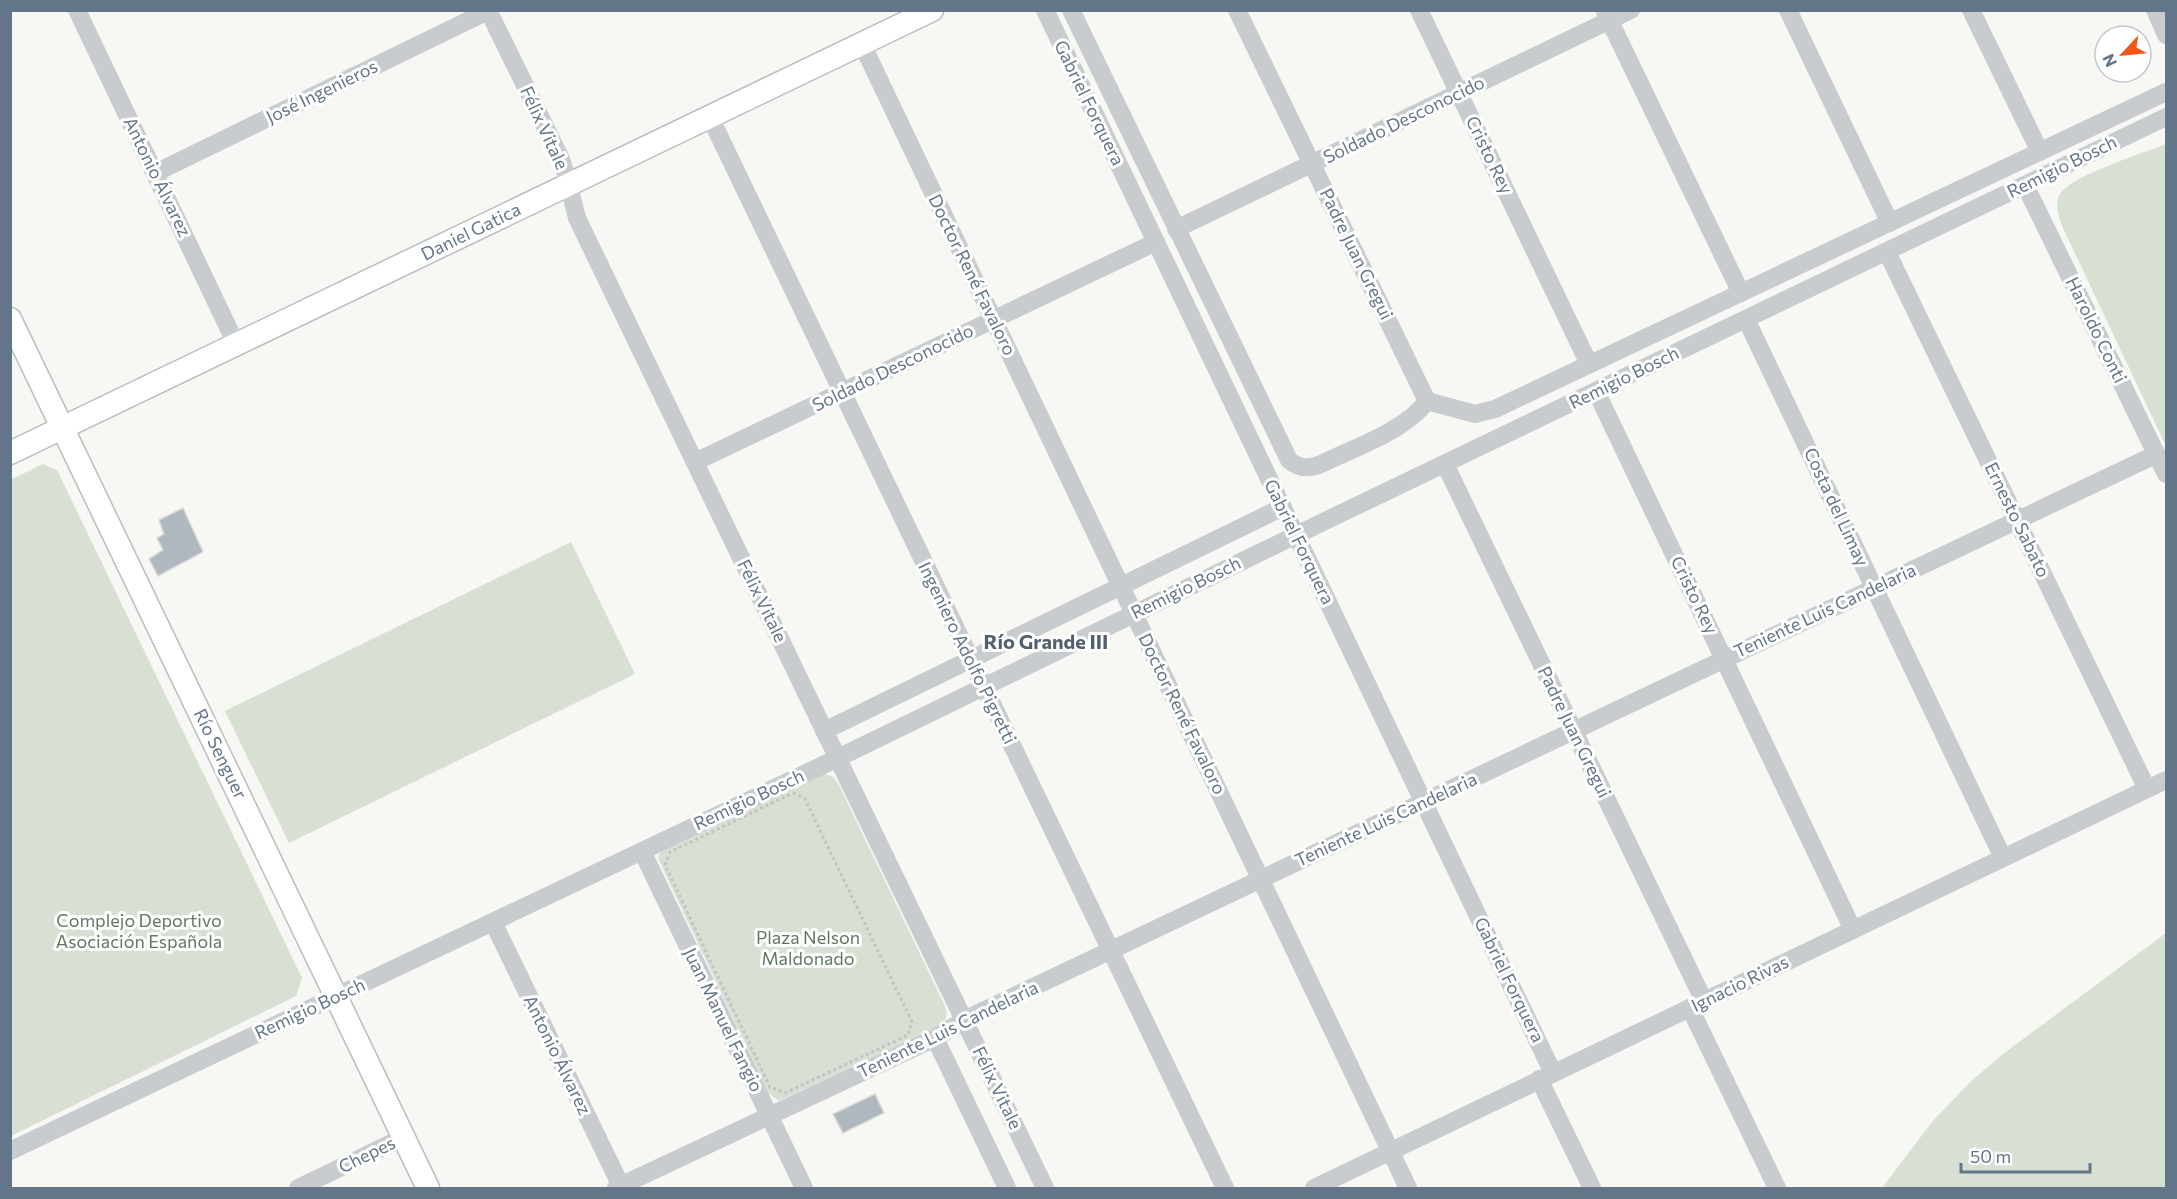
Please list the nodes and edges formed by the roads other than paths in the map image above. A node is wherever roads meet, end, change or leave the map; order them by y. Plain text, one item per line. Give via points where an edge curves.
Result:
1 (77, 10) edge
2 (932, 10) edge
3 (1045, 10) edge
4 (1071, 10) edge
5 (1237, 10) edge
6 (1419, 10) edge
7 (1631, 10) edge
8 (1788, 10) edge
9 (1971, 10) edge
10 (2154, 10) edge
11 (489, 11) edge
12 (1607, 16) edge
13 (2166, 35) edge
14 (862, 44) junction
15 (2166, 92) edge
16 (1459, 93) junction
17 (710, 117) junction
18 (2166, 117) edge
19 (2040, 152) junction
20 (1312, 164) junction
21 (155, 173) junction
22 (569, 185) junction
23 (2025, 186) junction
24 (1890, 223) junction
25 (1176, 229) junction
26 (1156, 242) junction
27 (1887, 252) junction
28 (1741, 293) junction
29 (10, 319) edge
30 (1746, 319) junction
31 (993, 320) junction
32 (236, 344) junction
33 (1589, 364) junction
34 (1596, 391) junction
35 (842, 392) junction
36 (1427, 401) junction
37 (63, 428) junction
38 (10, 453) edge
39 (2157, 454) junction
40 (695, 462) junction
41 (1444, 464) junction
42 (2166, 474) edge
43 (1283, 507) junction
44 (2017, 520) junction
45 (1296, 535) junction
46 (1121, 586) junction
47 (1874, 588) junction
48 (1134, 614) junction
49 (1724, 659) junction
50 (970, 660) junction
51 (984, 687) junction
52 (824, 731) junction
53 (1574, 731) junction
54 (838, 758) junction
55 (2166, 780) edge
56 (2147, 789) junction
57 (1424, 802) junction
58 (642, 851) junction
59 (2003, 858) junction
60 (1261, 879) junction
61 (493, 922) junction
62 (1853, 930) junction
63 (1110, 951) junction
64 (336, 996) junction
65 (1697, 1004) junction
66 (964, 1020) junction
67 (935, 1038) junction
68 (1546, 1076) junction
69 (770, 1116) junction
70 (404, 1137) junction
71 (10, 1151) edge
72 (1391, 1152) junction
73 (298, 1188) edge
74 (428, 1188) edge
75 (619, 1188) edge
76 (804, 1188) edge
77 (1007, 1188) edge
78 (1045, 1188) edge
79 (1225, 1188) edge
80 (1314, 1188) edge
81 (1408, 1188) edge
82 (1592, 1188) edge
83 (1777, 1188) edge

1 - 21 street, Antonio Álvarez
2 - 14 main road, Daniel Gatica
3 - 26 street, Gabriel Forquera
4 - 25 street, Gabriel Forquera
5 - 20 street, Padre Juan Gregui
6 - 16 street, Cristo Rey
7 - 12 street, Soldado Desconocido
8 - 24 street
9 - 19 street
10 - 13 street
11 - 21 street, José Ingenieros
11 - 22 street, Félix Vitale via 560,157
12 - 16 street, Soldado Desconocido
12 - 28 street
14 - 17 main road, Daniel Gatica
14 - 31 street, Doctor René Favaloro
15 - 19 street, Remigio Bosch
16 - 20 street, Soldado Desconocido
16 - 33 street, Cristo Rey
17 - 22 main road, Daniel Gatica
17 - 35 street, Ingeniero Adolfo Pigretti
18 - 23 street, Remigio Bosch
19 - 24 street, Remigio Bosch
20 - 25 street, Soldado Desconocido
20 - 36 street, Padre Juan Gregui
21 - 32 street, Antonio Álvarez
22 - 32 main road, Daniel Gatica
22 - 40 street, Félix Vitale via 577,218
23 - 27 street, Remigio Bosch
23 - 39 street, Haroldo Conti
24 - 28 street, Remigio Bosch
25 - 36 street, Gabriel Forquera via 1289,460 1307,468 1321,464 1401,425
26 - 31 street, Soldado Desconocido
26 - 43 street, Gabriel Forquera
27 - 30 street, Remigio Bosch
27 - 44 street, Ernesto Sabato
28 - 33 street, Remigio Bosch
29 - 37 main road, Río Senguer
30 - 34 street, Remigio Bosch
30 - 47 street, Costa del Limay
31 - 35 street, Soldado Desconocido
31 - 46 street, Doctor René Favaloro
32 - 37 main road, Daniel Gatica
33 - 36 street, Remigio Bosch via 1481,414
34 - 41 street, Remigio Bosch
34 - 49 street, Cristo Rey
35 - 40 street, Soldado Desconocido
35 - 50 street, Ingeniero Adolfo Pigretti
37 - 38 main road, Daniel Gatica
37 - 64 main road, Río Senguer
39 - 42 street, Haroldo Conti
39 - 44 street, Teniente Luis Candelaria
40 - 52 street, Félix Vitale
41 - 45 street, Remigio Bosch
41 - 53 street, Padre Juan Gregui
43 - 45 street, Gabriel Forquera
43 - 46 street, Remigio Bosch
44 - 47 street, Teniente Luis Candelaria
44 - 56 street, Ernesto Sabato
45 - 48 street, Remigio Bosch
45 - 57 street, Gabriel Forquera
46 - 48 street, Doctor René Favaloro
46 - 50 street, Remigio Bosch
47 - 49 street, Teniente Luis Candelaria
47 - 59 street, Costa del Limay
48 - 51 street, Remigio Bosch
48 - 60 street, Doctor René Favaloro
49 - 53 street, Teniente Luis Candelaria
49 - 62 street, Cristo Rey
50 - 51 street, Ingeniero Adolfo Pigretti
50 - 52 street, Remigio Bosch
51 - 54 street, Remigio Bosch
51 - 63 street, Ingeniero Adolfo Pigretti
52 - 54 street, Félix Vitale
53 - 57 street, Teniente Luis Candelaria
53 - 65 street, Padre Juan Gregui
54 - 58 street, Remigio Bosch
54 - 66 street, Félix Vitale
55 - 56 street, Ignacio Rivas
56 - 59 street, Ignacio Rivas
57 - 60 street, Teniente Luis Candelaria
57 - 68 street, Gabriel Forquera
58 - 61 street, Remigio Bosch
58 - 69 street, Juan Manuel Fangio
59 - 62 street, Ignacio Rivas
60 - 63 street, Teniente Luis Candelaria
60 - 72 street, Doctor René Favaloro
61 - 64 street, Remigio Bosch
61 - 75 street, Antonio Álvarez
62 - 65 street, Ignacio Rivas
63 - 66 street, Teniente Luis Candelaria
63 - 79 street, Ingeniero Adolfo Pigretti
64 - 70 main road, Río Senguer
64 - 71 street, Remigio Bosch
65 - 68 street, Ignacio Rivas
65 - 83 street, Padre Juan Gregui
66 - 67 street, Teniente Luis Candelaria
66 - 78 street, Félix Vitale
67 - 69 street, Teniente Luis Candelaria
67 - 77 street, Félix Vitale
68 - 72 street, Ignacio Rivas
68 - 82 street, Gabriel Forquera
69 - 75 street, Teniente Luis Candelaria
69 - 76 street, Juan Manuel Fangio
70 - 73 street, Chepes
70 - 74 main road, Río Senguer
72 - 80 street, Ignacio Rivas
72 - 81 street, Doctor René Favaloro

